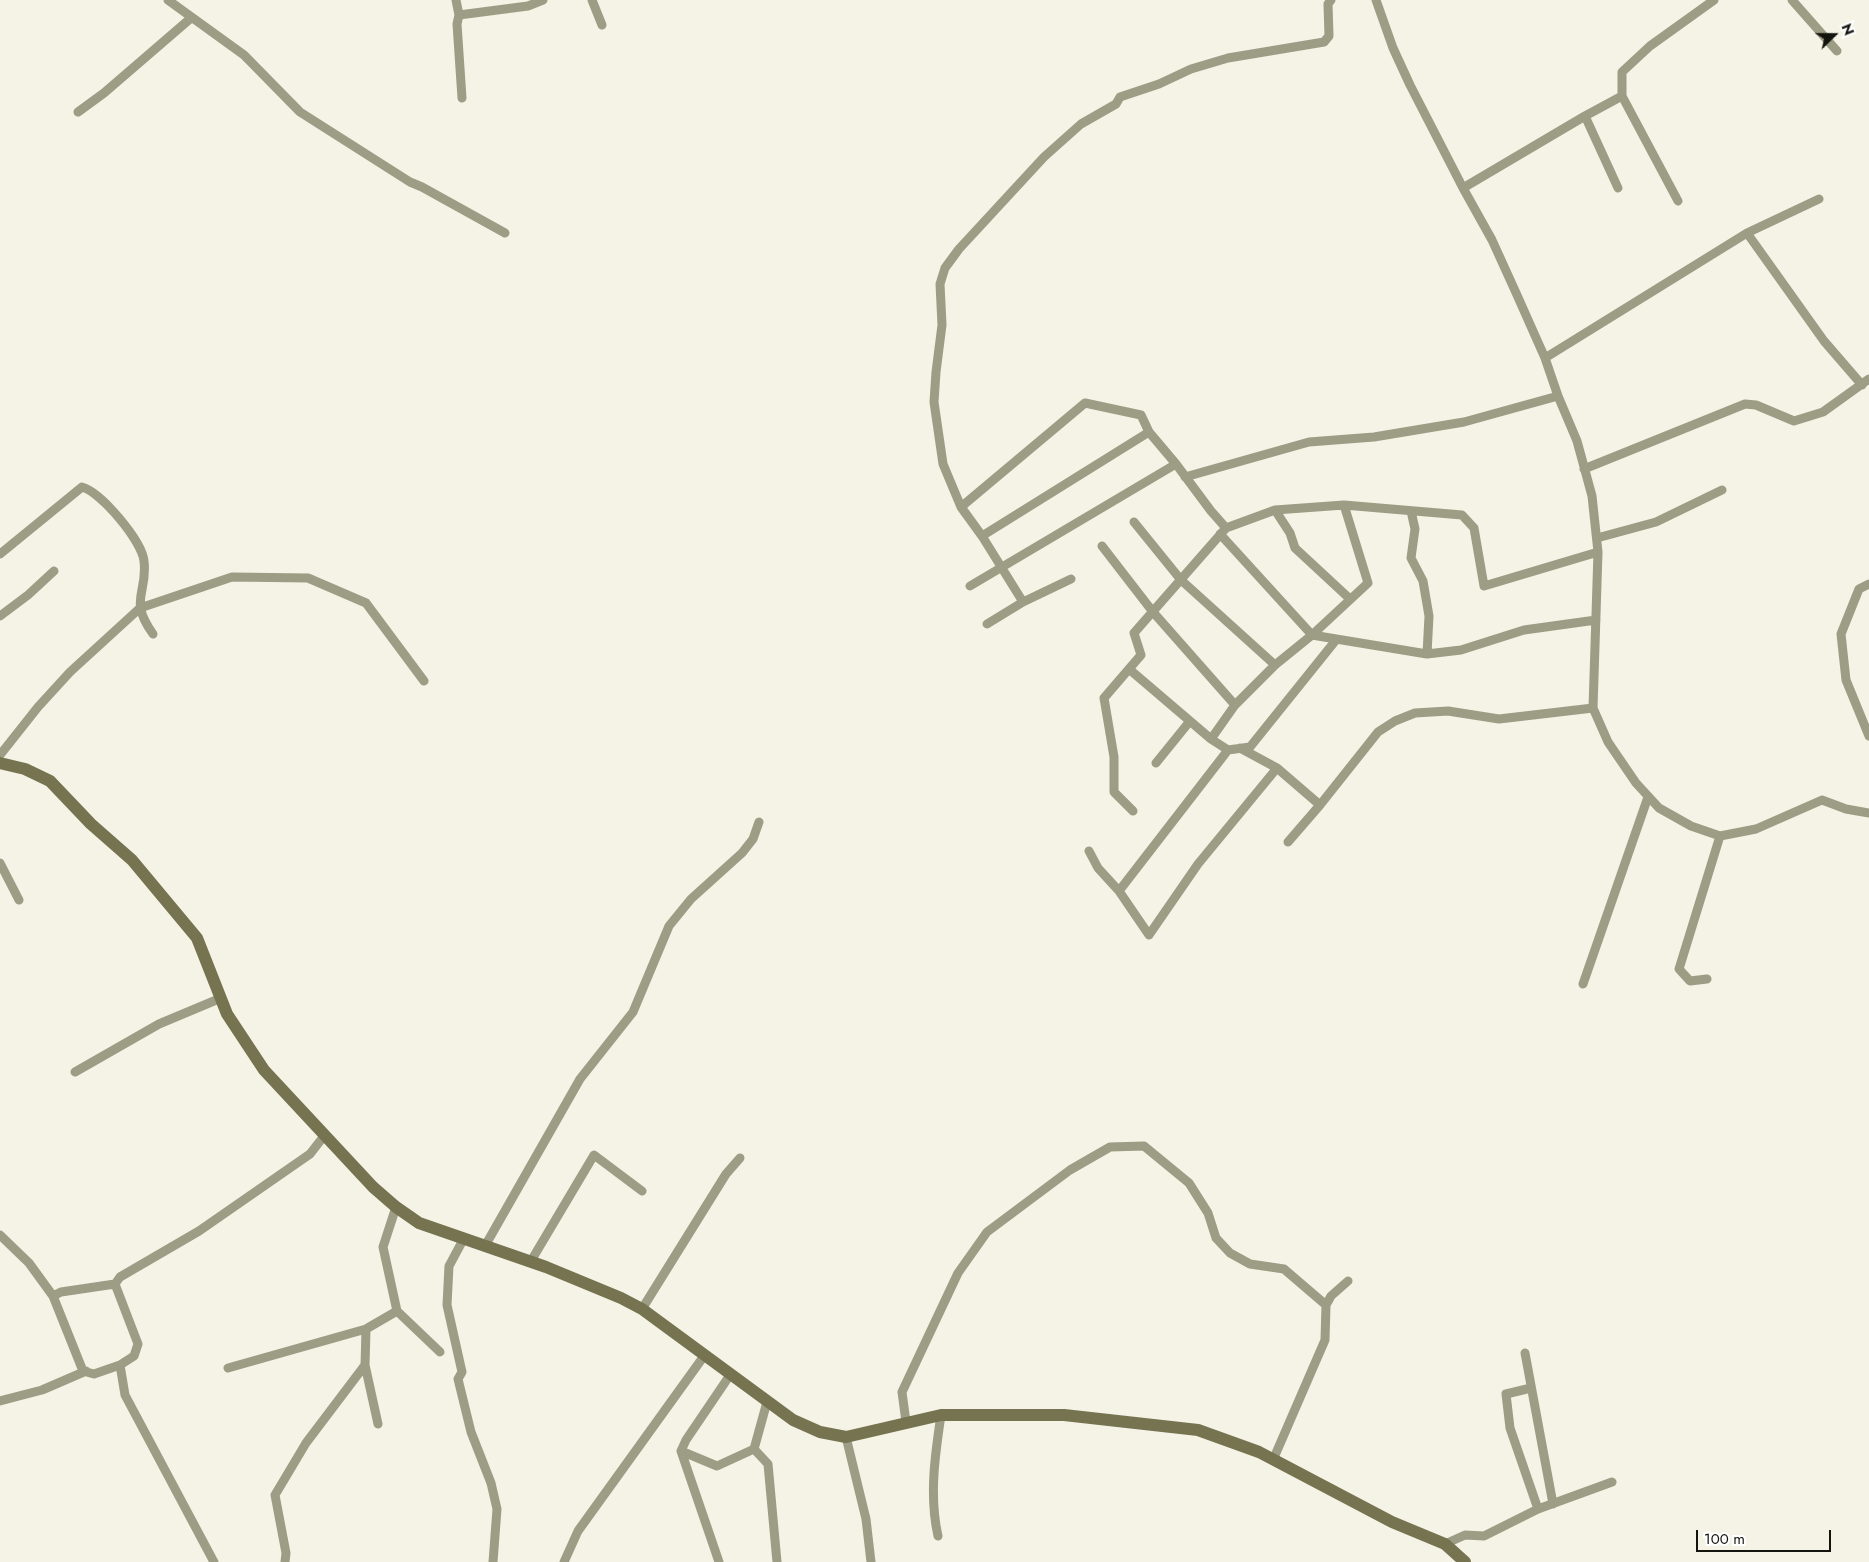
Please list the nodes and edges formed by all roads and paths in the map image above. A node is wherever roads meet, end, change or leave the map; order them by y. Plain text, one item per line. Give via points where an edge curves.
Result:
1 (168, 0) edge
2 (456, 0) edge
3 (543, 0) edge
4 (592, 0) edge
5 (1331, 0) edge
6 (1376, 0) edge
7 (1714, 0) edge
8 (1792, 0) edge
9 (459, 15) junction
10 (191, 18) junction
11 (602, 25) dead end
12 (1837, 51) dead end
13 (1622, 96) junction
14 (462, 98) dead end
15 (78, 112) dead end
16 (1585, 116) junction
17 (1462, 188) junction
18 (1618, 188) dead end
19 (1819, 199) dead end
20 (1678, 201) dead end
21 (505, 233) dead end
22 (1747, 233) junction
23 (1545, 358) junction
24 (1866, 382) edge
25 (1558, 396) junction
26 (1149, 432) junction
27 (1176, 464) junction
28 (1584, 469) junction
29 (1185, 477) junction
30 (1722, 490) dead end
31 (1344, 505) junction
32 (961, 507) junction
33 (1275, 510) junction
34 (1411, 510) junction
35 (1134, 522) dead end
36 (1223, 531) junction
37 (982, 536) junction
38 (1597, 538) junction
39 (1102, 546) dead end
40 (1598, 552) junction
41 (0, 554) edge
42 (1001, 567) junction
43 (54, 571) dead end
44 (1072, 579) dead end
45 (1181, 580) junction
46 (1869, 584) edge
47 (970, 586) dead end
48 (1350, 599) junction
49 (1023, 602) junction
50 (140, 608) junction
51 (1153, 612) junction
52 (0, 616) edge
53 (1596, 620) junction
54 (987, 624) dead end
55 (153, 634) dead end
56 (1312, 635) junction
57 (1336, 640) junction
58 (1427, 654) junction
59 (1275, 665) junction
60 (1129, 669) junction
61 (424, 681) dead end
62 (1235, 705) junction
63 (1593, 708) junction
64 (1190, 721) junction
65 (1869, 736) edge
66 (1210, 739) junction
67 (1240, 748) junction
68 (1228, 750) junction
69 (0, 755) edge
70 (0, 763) edge
71 (1156, 763) dead end
72 (1277, 768) junction
73 (1648, 797) junction
74 (1320, 805) junction
75 (1133, 812) dead end
76 (1869, 813) edge
77 (759, 822) dead end
78 (1720, 836) junction
79 (1288, 842) dead end
80 (1089, 851) dead end
81 (0, 863) edge
82 (4, 882) edge
83 (1119, 890) junction
84 (19, 900) dead end
85 (1707, 979) dead end
86 (1583, 984) dead end
87 (221, 998) junction
88 (75, 1072) dead end
89 (324, 1136) junction
90 (740, 1158) dead end
91 (642, 1191) dead end
92 (396, 1207) junction
93 (0, 1235) edge
94 (464, 1238) junction
95 (485, 1246) junction
96 (531, 1261) junction
97 (1348, 1281) dead end
98 (115, 1284) junction
99 (53, 1296) junction
100 (1326, 1305) junction
101 (642, 1309) junction
102 (397, 1311) junction
103 (366, 1329) junction
104 (440, 1352) dead end
105 (1525, 1353) dead end
106 (704, 1356) junction
107 (366, 1364) junction
108 (120, 1365) junction
109 (228, 1368) dead end
110 (86, 1371) junction
111 (730, 1375) junction
112 (1531, 1388) junction
113 (0, 1401) edge
114 (767, 1402) junction
115 (941, 1415) junction
116 (906, 1422) junction
117 (378, 1424) dead end
118 (846, 1437) junction
119 (754, 1448) junction
120 (681, 1451) junction
121 (1273, 1460) junction
122 (1612, 1482) dead end
123 (1553, 1504) junction
124 (1538, 1509) junction
125 (938, 1536) dead end
126 (1445, 1544) junction
127 (214, 1562) edge
128 (285, 1562) edge
129 (493, 1562) edge
130 (564, 1562) edge
131 (719, 1562) edge
132 (777, 1562) edge
133 (871, 1562) edge
134 (1465, 1562) edge

1 - 10 street
2 - 9 street
3 - 9 street via 528,6
4 - 11 street
5 - 32 street via 1328,4 1329,36 1324,42 1228,58 1191,69 1120,97 1116,104 1080,124 1044,157 945,268 940,284 942,325 934,402 943,464
6 - 17 street via 1393,48
7 - 13 street via 1650,46 1622,72
8 - 12 street
9 - 14 street
10 - 15 street
10 - 21 street via 244,55 300,112 410,182
13 - 16 street
13 - 20 street
16 - 17 street
16 - 18 street
17 - 23 street via 1492,240
19 - 22 street
22 - 23 street
22 - 24 street via 1824,342
23 - 25 street
24 - 28 street via 1823,412 1794,421 1756,405 1745,404
25 - 28 street via 1577,441
25 - 29 street via 1464,422 1374,437 1309,442
26 - 27 street
26 - 32 street via 1141,415 1085,403
26 - 37 street
27 - 29 street
27 - 42 street
28 - 38 street via 1592,496
29 - 36 street
30 - 38 street via 1656,522
31 - 33 street
31 - 34 street
31 - 48 street via 1368,583
32 - 37 street
33 - 36 street
33 - 48 street via 1290,533 1295,548
34 - 40 street via 1462,515 1474,528 1484,586
34 - 58 street via 1415,529 1411,558 1423,581 1429,616
35 - 45 street
36 - 45 street
36 - 56 street
37 - 42 street
38 - 40 street
39 - 51 street
40 - 53 street
41 - 50 street via 82,488 88,489 102,500 139,544 144,562
42 - 47 street
42 - 49 street
43 - 52 street
44 - 49 street
45 - 51 street
45 - 59 street
46 - 65 street via 1859,589 1842,634 1846,680
48 - 56 street
49 - 54 street
50 - 55 street
50 - 61 street via 232,576 308,578 366,603
50 - 69 street via 44,700
51 - 60 street via 1134,633 1141,655
51 - 62 street
53 - 58 street via 1524,630 1461,650
53 - 63 street
56 - 57 street
56 - 59 street
57 - 58 street
57 - 67 street via 1250,747
59 - 62 street
60 - 64 street
60 - 75 street via 1104,698 1114,757 1114,792
62 - 66 street
63 - 73 street via 1608,742
63 - 74 street via 1499,719 1432,711 1402,718 1378,732
64 - 66 street
64 - 71 street
66 - 68 street
67 - 68 street
67 - 72 street
68 - 83 street
70 - 87 main road via 25,769 50,781 91,824 132,860 197,938
72 - 74 street
72 - 83 street via 1198,864 1149,935
73 - 78 street via 1659,808 1691,826
73 - 86 street
74 - 79 street
76 - 78 street via 1822,800 1756,829
77 - 95 street via 753,839 742,853 691,899 669,926 633,1012 580,1079
78 - 85 street via 1679,969 1690,981
80 - 83 street via 1098,868
81 - 82 street
82 - 84 street
87 - 88 street via 159,1024
87 - 89 main road via 227,1014 264,1070
89 - 92 main road
89 - 98 street via 310,1154 199,1230 120,1277
90 - 101 street via 726,1174
91 - 96 street via 594,1155
92 - 94 main road via 419,1223
92 - 102 street via 383,1247
93 - 99 street via 29,1263
94 - 95 main road
94 - 129 street via 449,1266 447,1304 462,1372 458,1379 471,1432 491,1483 497,1510
95 - 96 main road
96 - 101 main road
97 - 100 street
98 - 99 street
98 - 108 street via 138,1344 134,1356
99 - 110 street
100 - 116 street via 1284,1269 1250,1264 1230,1253 1216,1238 1208,1213 1189,1183 1144,1146 1110,1147 1070,1170 987,1232 958,1273 902,1392
100 - 121 street via 1326,1340
101 - 106 main road
102 - 103 street
102 - 104 street
103 - 107 street
103 - 109 street
105 - 112 street
106 - 111 main road
106 - 130 street via 578,1531
107 - 117 street
107 - 128 street via 306,1443 275,1495
108 - 110 street via 94,1374
108 - 127 street via 125,1395
110 - 113 street via 42,1390
111 - 114 main road
111 - 120 street
112 - 123 street
112 - 124 street via 1506,1394 1510,1428
114 - 118 main road via 793,1420 820,1432
114 - 119 street
115 - 116 main road
115 - 121 main road via 1064,1415 1189,1429 1259,1452
115 - 125 street via 934,1457 934,1517
116 - 118 main road
118 - 133 street via 866,1519
119 - 120 street via 718,1466
119 - 132 street via 768,1464
120 - 131 street
121 - 126 main road via 1392,1522
122 - 123 street
123 - 124 street
124 - 126 street via 1484,1536 1465,1535
126 - 134 main road

